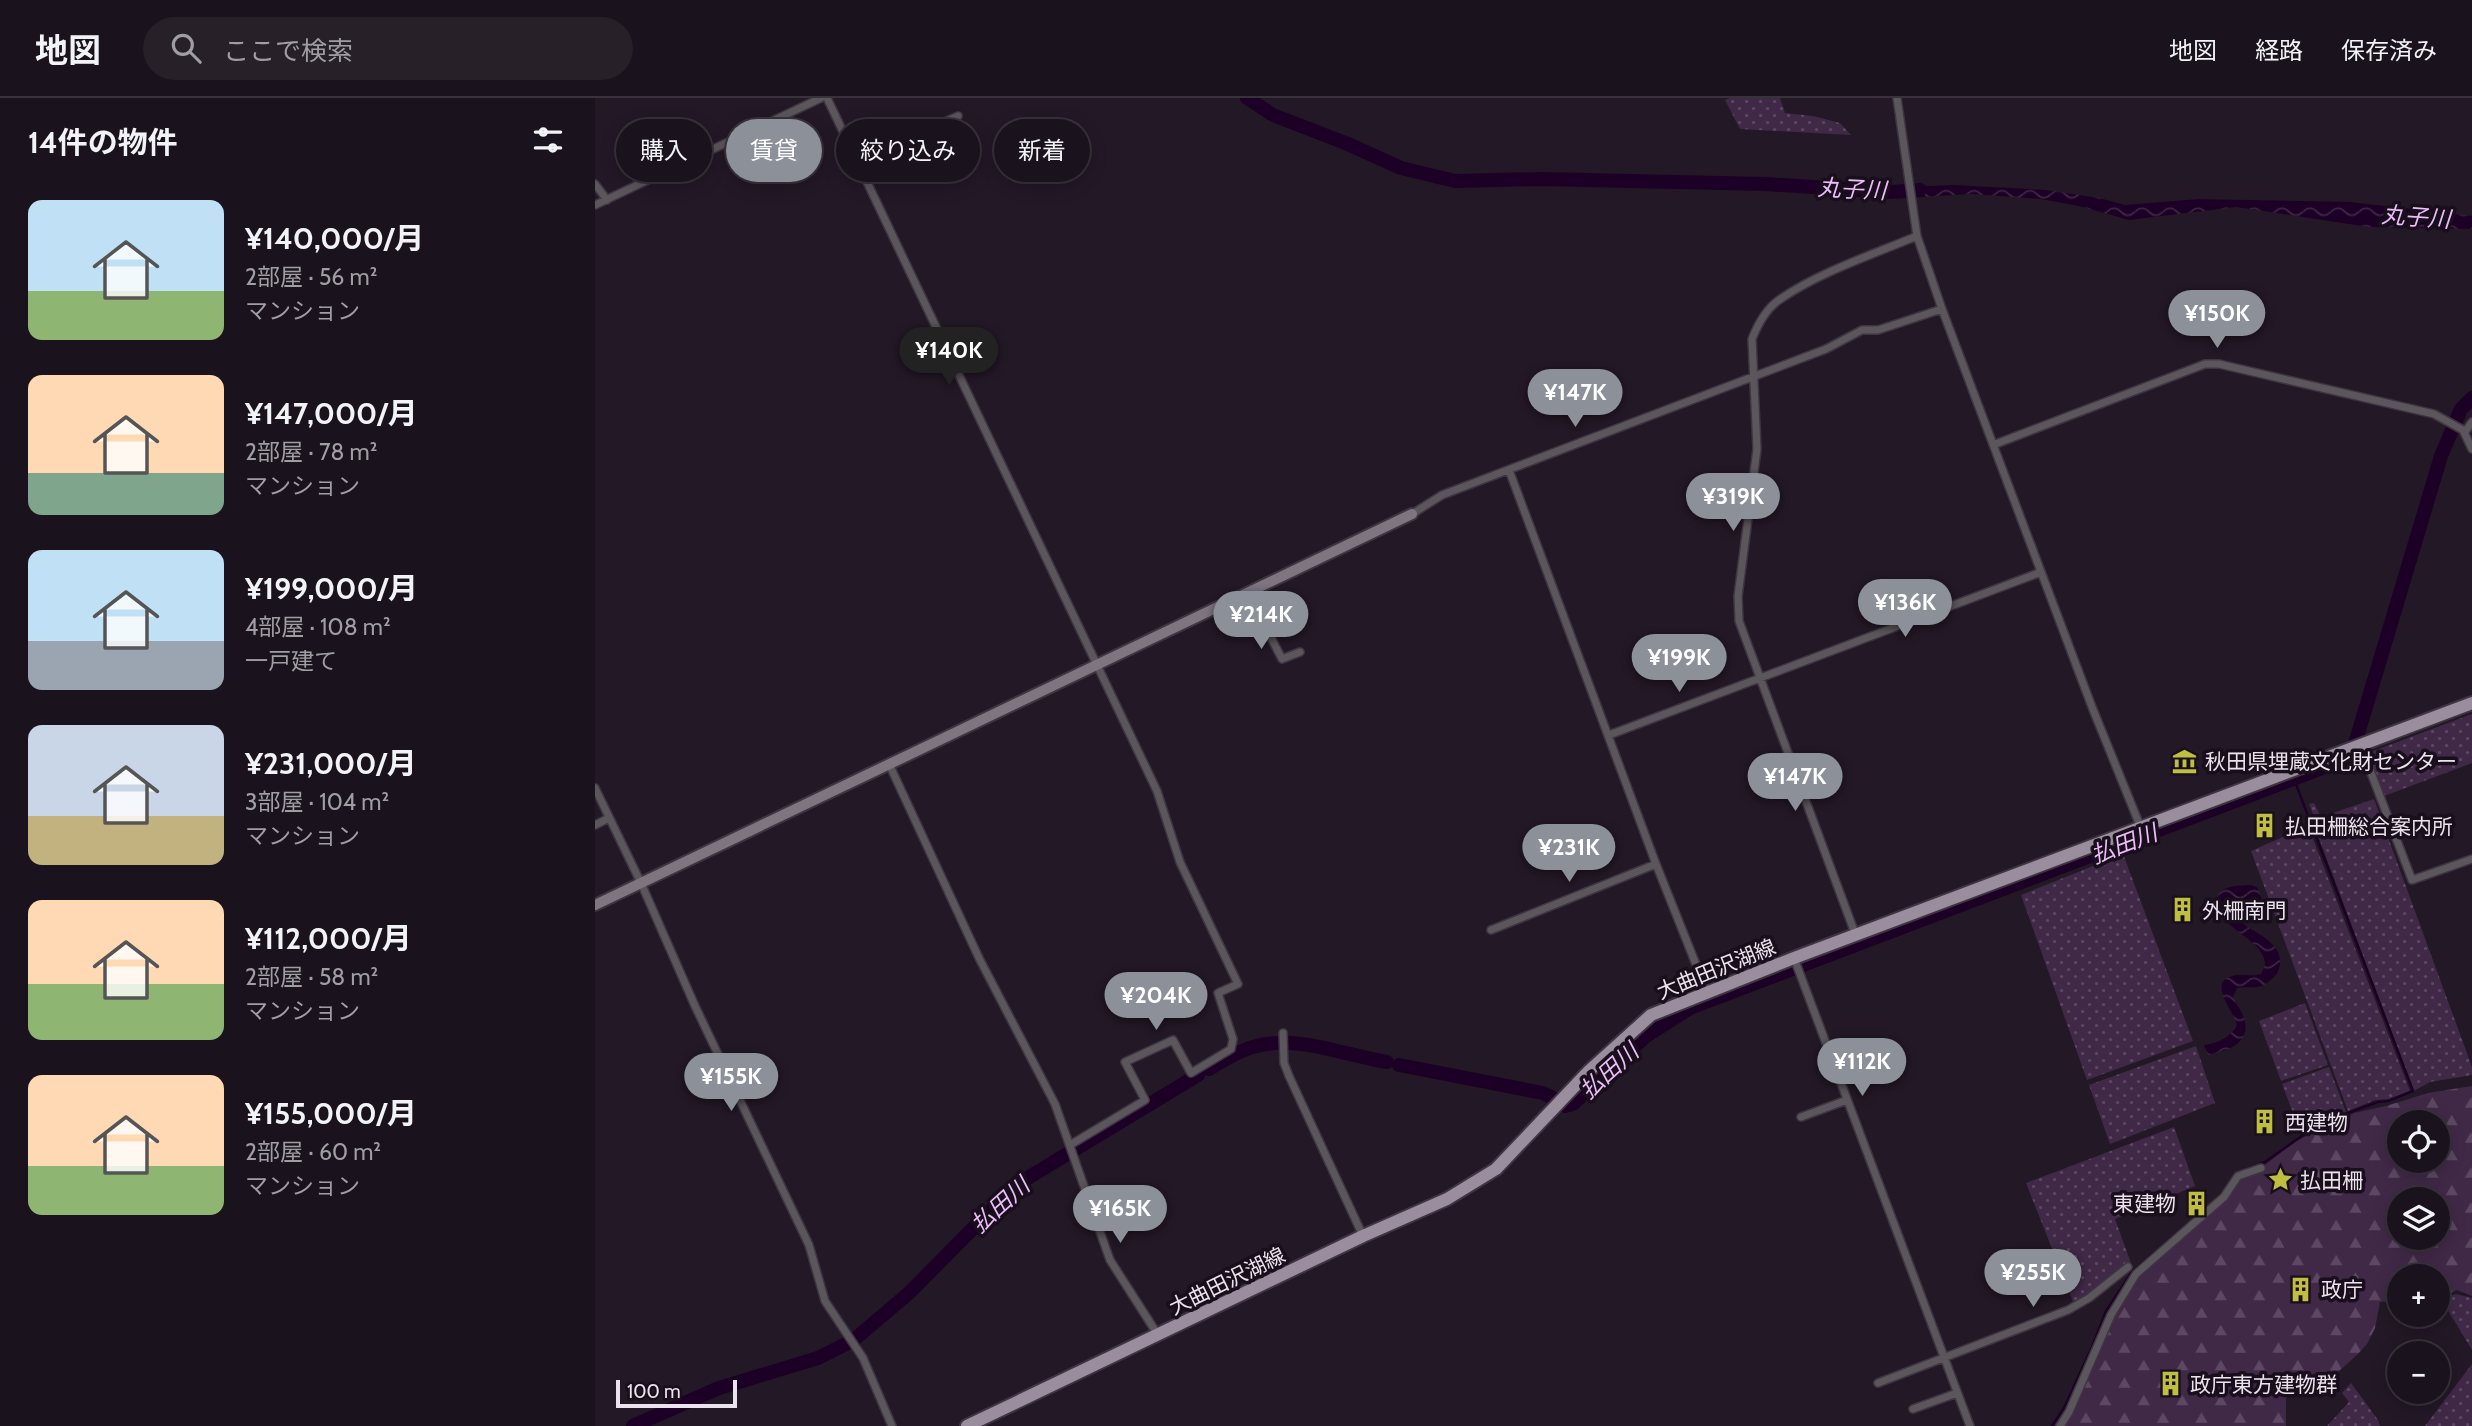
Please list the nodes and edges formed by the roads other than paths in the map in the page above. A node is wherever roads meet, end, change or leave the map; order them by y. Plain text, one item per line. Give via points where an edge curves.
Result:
1 (821, 98) edge
2 (827, 98) edge
3 (1897, 98) edge
4 (958, 116) dead end
5 (837, 119) edge
6 (951, 119) edge
7 (867, 182) edge
8 (595, 184) edge
9 (607, 200) junction
10 (595, 205) edge
11 (1917, 234) junction
12 (1942, 309) junction
13 (1752, 377) junction
14 (2472, 422) edge
15 (2464, 431) junction
16 (1993, 445) junction
17 (2472, 449) edge
18 (1509, 470) junction
19 (1412, 514) joint
20 (2041, 572) junction
21 (1248, 593) junction
22 (1300, 652) dead end
23 (1097, 664) junction
24 (1759, 679) junction
25 (2472, 703) edge
26 (1609, 735) junction
27 (2357, 746) junction
28 (889, 764) junction
29 (595, 788) edge
30 (609, 818) junction
31 (595, 825) edge
32 (2141, 828) junction
33 (2472, 859) edge
34 (1656, 864) junction
35 (641, 883) junction
36 (595, 905) edge
37 (1491, 930) dead end
38 (1856, 936) junction
39 (1794, 959) junction
40 (1707, 992) junction
41 (1283, 1033) dead end
42 (1847, 1100) junction
43 (1801, 1118) dead end
44 (1070, 1146) junction
45 (2261, 1168) dead end
46 (1363, 1236) junction
47 (2128, 1267) dead end
48 (1159, 1335) junction
49 (1943, 1358) junction
50 (1878, 1383) dead end
51 (1957, 1392) junction
52 (1913, 1409) dead end
53 (891, 1426) edge
54 (967, 1426) edge
55 (1970, 1426) edge
56 (2060, 1426) edge

1 - 9 street
2 - 5 street
3 - 11 street
4 - 6 street
7 - 23 street
8 - 9 street
9 - 10 street
11 - 12 street
11 - 13 street via 1778,300 1757,325 1752,339
12 - 13 street via 1878,330 1862,330
12 - 16 street
13 - 18 street
13 - 24 street via 1757,449 1737,608
14 - 15 street
15 - 16 street via 2434,414 2205,364
15 - 17 street
16 - 20 street
18 - 19 street via 1442,495
18 - 26 street
19 - 21 street
20 - 24 street
20 - 32 street
21 - 22 street via 1282,659
21 - 23 street
23 - 28 street
23 - 44 street via 1157,791 1180,862 1238,984 1219,993 1233,1039 1231,1049 1191,1073 1173,1040 1125,1062 1145,1100
24 - 26 street
24 - 38 street
25 - 27 main road, 大曲田沢湖線
26 - 34 street
27 - 32 main road, 大曲田沢湖線
27 - 33 street via 2412,880
28 - 35 street
28 - 44 street via 979,958 1055,1104
29 - 30 street
30 - 31 street
30 - 35 street
32 - 38 main road, 大曲田沢湖線
34 - 37 street
34 - 40 street
35 - 36 street
35 - 53 street via 809,1245 825,1301 863,1358
38 - 39 main road, 大曲田沢湖線
39 - 40 main road, 大曲田沢湖線
39 - 42 street
40 - 46 main road, 大曲田沢湖線 via 1651,1016 1589,1071 1496,1169 1447,1199
41 - 46 street via 1289,1076
42 - 43 street
42 - 49 street
44 - 48 street via 1110,1260
45 - 56 street via 2238,1176 2224,1197 2136,1274 2111,1315
46 - 48 main road, 大曲田沢湖線
47 - 49 street via 2067,1310
48 - 54 main road, 大曲田沢湖線
49 - 50 street
49 - 51 street
51 - 52 street
51 - 55 street

